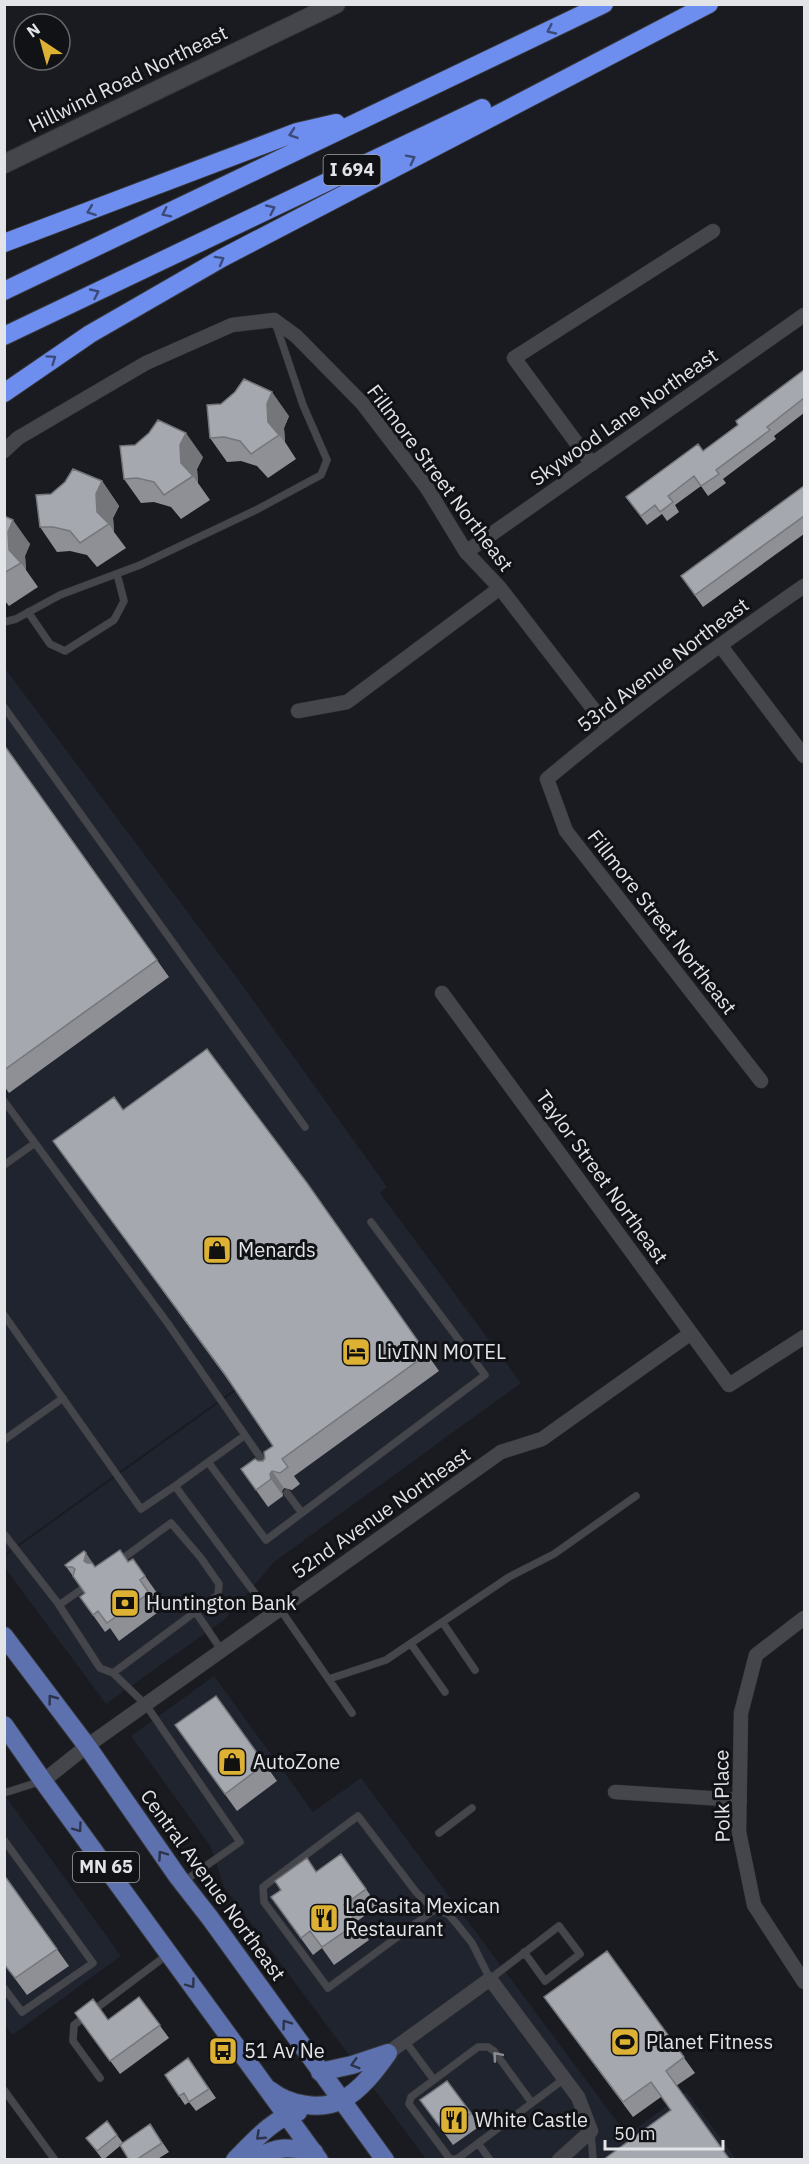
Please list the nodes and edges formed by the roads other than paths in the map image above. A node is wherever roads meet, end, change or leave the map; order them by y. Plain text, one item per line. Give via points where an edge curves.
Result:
1 (336, 4) edge
2 (604, 4) edge
3 (700, 4) edge
4 (709, 4) edge
5 (370, 115) junction
6 (4, 164) edge
7 (713, 231) dead end
8 (4, 243) edge
9 (4, 291) edge
10 (804, 315) edge
11 (274, 320) junction
12 (4, 336) edge
13 (4, 393) edge
14 (4, 451) edge
15 (592, 464) junction
16 (466, 552) junction
17 (117, 574) junction
18 (804, 586) edge
19 (500, 588) junction
20 (28, 612) junction
21 (4, 622) edge
22 (720, 645) junction
23 (4, 707) edge
24 (298, 711) dead end
25 (608, 728) junction
26 (804, 756) edge
27 (547, 779) joint
28 (442, 993) dead end
29 (761, 1081) dead end
30 (4, 1101) edge
31 (305, 1127) dead end
32 (35, 1143) junction
33 (4, 1165) edge
34 (371, 1222) dead end
35 (4, 1315) edge
36 (692, 1333) junction
37 (804, 1336) edge
38 (63, 1398) junction
39 (244, 1436) junction
40 (4, 1440) edge
41 (208, 1462) junction
42 (272, 1473) edge
43 (175, 1486) junction
44 (287, 1493) dead end
45 (636, 1496) dead end
46 (302, 1514) junction
47 (4, 1534) edge
48 (110, 1568) edge
49 (82, 1588) edge
50 (59, 1605) junction
51 (195, 1611) junction
52 (275, 1612) junction
53 (804, 1618) edge
54 (443, 1623) junction
55 (4, 1636) edge
56 (411, 1644) junction
57 (222, 1651) junction
58 (475, 1670) dead end
59 (113, 1673) junction
60 (329, 1679) junction
61 (445, 1692) dead end
62 (146, 1706) junction
63 (352, 1713) dead end
64 (4, 1725) edge
65 (87, 1746) junction
66 (43, 1781) junction
67 (615, 1792) dead end
68 (4, 1793) edge
69 (740, 1800) junction
70 (472, 1808) dead end
71 (439, 1833) dead end
72 (4, 1840) edge
73 (182, 1882) junction
74 (434, 1910) junction
75 (524, 1952) junction
76 (169, 1953) junction
77 (490, 1978) junction
78 (804, 1982) edge
79 (4, 1988) edge
80 (405, 2042) junction
81 (388, 2053) junction
82 (320, 2072) junction
83 (100, 2078) dead end
84 (564, 2079) junction
85 (434, 2080) junction
86 (264, 2085) junction
87 (4, 2090) edge
88 (342, 2100) junction
89 (532, 2103) junction
90 (287, 2116) junction
91 (358, 2122) junction
92 (591, 2131) junction
93 (478, 2143) junction
94 (316, 2156) edge
95 (55, 2160) edge
96 (236, 2160) edge
97 (254, 2160) edge
98 (385, 2160) edge
99 (490, 2160) edge
100 (558, 2160) edge
101 (593, 2160) edge

1 - 6 street, Hillwind Road Northeast
2 -> 5 highway, I 694
12 -> 3 highway, I 694
13 -> 4 highway via 74,345 222,258
5 -> 8 highway via 297,132
5 -> 9 highway, I 694
7 - 15 street via 514,358
10 - 15 street, Skywood Lane Northeast
11 - 14 street via 232,325 146,363 18,438
11 - 16 street, Fillmore Street Northeast via 297,336 362,403 427,488
11 - 17 lane via 327,460 321,476
15 - 16 street, Skywood Lane Northeast
16 - 19 street, Fillmore Street Northeast
17 - 20 lane
17 - 20 lane via 124,601 114,621 65,651 50,644
18 - 22 street, 53rd Avenue Northeast
19 - 24 street via 347,702
19 - 25 street, Fillmore Street Northeast
20 - 21 lane
22 - 25 street, 53rd Avenue Northeast
22 - 26 street
23 - 31 lane
25 - 27 street, 53rd Avenue Northeast
27 - 29 street, Fillmore Street Northeast via 566,831
28 - 36 street, Taylor Street Northeast
30 - 32 lane
32 - 33 lane
32 - 39 lane via 169,1325
34 - 46 lane via 485,1375
35 - 38 lane
36 - 37 street, Taylor Street Northeast via 729,1385
36 - 52 street, 52nd Avenue Northeast via 542,1439 501,1452
38 - 40 lane
38 - 43 lane via 141,1509
39 - 41 lane
39 - 42 lane
41 - 43 lane
41 - 46 lane via 266,1540
43 - 52 lane
44 - 46 lane
45 - 54 lane via 554,1554 509,1577
47 - 50 lane
48 - 51 lane via 171,1523 219,1584 218,1595
49 - 50 lane
50 - 59 lane via 100,1668
51 - 57 lane
51 - 59 lane
52 - 57 street, 52nd Avenue Northeast
52 - 60 lane
53 - 69 street, Polk Place via 756,1655 741,1713
54 - 56 lane
54 - 58 lane
65 -> 55 main road, Central Avenue Northeast / MN 65
56 - 60 lane via 386,1660
56 - 61 lane
57 - 62 street, 52nd Avenue Northeast
59 - 62 lane
60 - 63 lane
62 - 65 street, 52nd Avenue Northeast
62 - 73 lane via 240,1842
64 - 66 main road, MN 65
65 - 66 street, 52nd Avenue Northeast
73 -> 65 main road, Central Avenue Northeast / MN 65
66 - 68 lane
66 -> 76 main road, MN 65
67 - 69 street
69 - 78 street, Polk Place via 739,1832 754,1905
70 - 71 lane
72 - 79 lane via 93,1963 22,2012
82 -> 73 main road, Central Avenue Northeast / MN 65
74 - 74 lane via 416,1893 358,1816 263,1887 264,1902 328,1988
74 - 77 lane via 448,1914 456,1923 472,1943
75 - 75 lane via 559,1926 580,1954 545,1981
75 - 77 lane
76 - 83 lane via 74,2025 73,2041
76 -> 86 main road, MN 65
77 - 80 street
77 - 84 street
80 - 81 street
80 - 85 lane
81 -> 82 main road
81 - 88 main road via 374,2073
82 - 88 main road, Central Avenue Northeast / MN 65
84 - 89 lane
84 - 92 street via 578,2097
89 -> 85 lane via 488,2047 478,2047
85 - 93 lane via 411,2097 409,2104 450,2159 457,2159
86 - 88 main road via 278,2096 300,2104
86 - 90 main road, MN 65
87 - 95 lane
88 - 91 main road, Central Avenue Northeast / MN 65
89 - 93 lane
90 - 91 main road via 310,2112 336,2114
90 - 94 main road, MN 65
90 -> 96 main road via 266,2130
91 - 98 main road, Central Avenue Northeast / MN 65
92 - 100 street
92 - 101 lane
93 - 99 lane
94 - 97 main road via 287,2147

